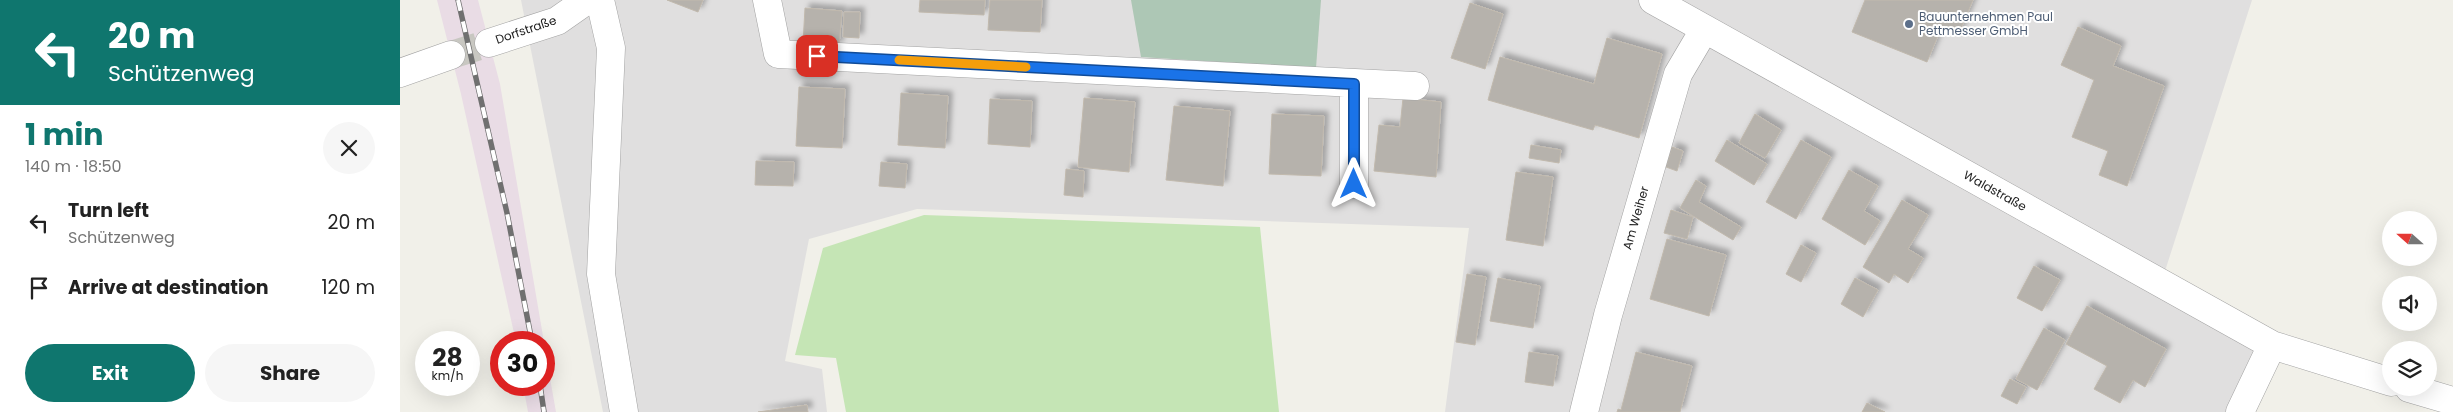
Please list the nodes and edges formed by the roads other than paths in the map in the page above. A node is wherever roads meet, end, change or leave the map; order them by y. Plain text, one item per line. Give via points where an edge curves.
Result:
1 (587, 0) edge
2 (600, 0) edge
3 (767, 0) edge
4 (1653, 0) edge
5 (1704, 30) junction
6 (489, 43) tunnel mouth
7 (451, 55) tunnel mouth
8 (400, 73) edge
9 (1354, 84) junction
10 (1415, 86) dead end
11 (1354, 184) dead end
12 (2272, 345) junction
13 (2382, 379) edge
14 (2436, 396) edge
15 (2453, 401) edge
16 (624, 412) edge
17 (1584, 412) edge
18 (2240, 412) edge

1 - 6 street, Dorfstraße via 557,21
2 - 16 street via 611,48 601,274
3 - 9 street via 778,54
4 - 5 street, Waldstraße
5 - 12 street, Waldstraße
5 - 17 street, Am Weiher via 1678,74 1608,315
7 - 8 street
9 - 10 street
9 - 11 street
12 - 13 street, Waldstraße
12 - 18 street
14 - 15 street

